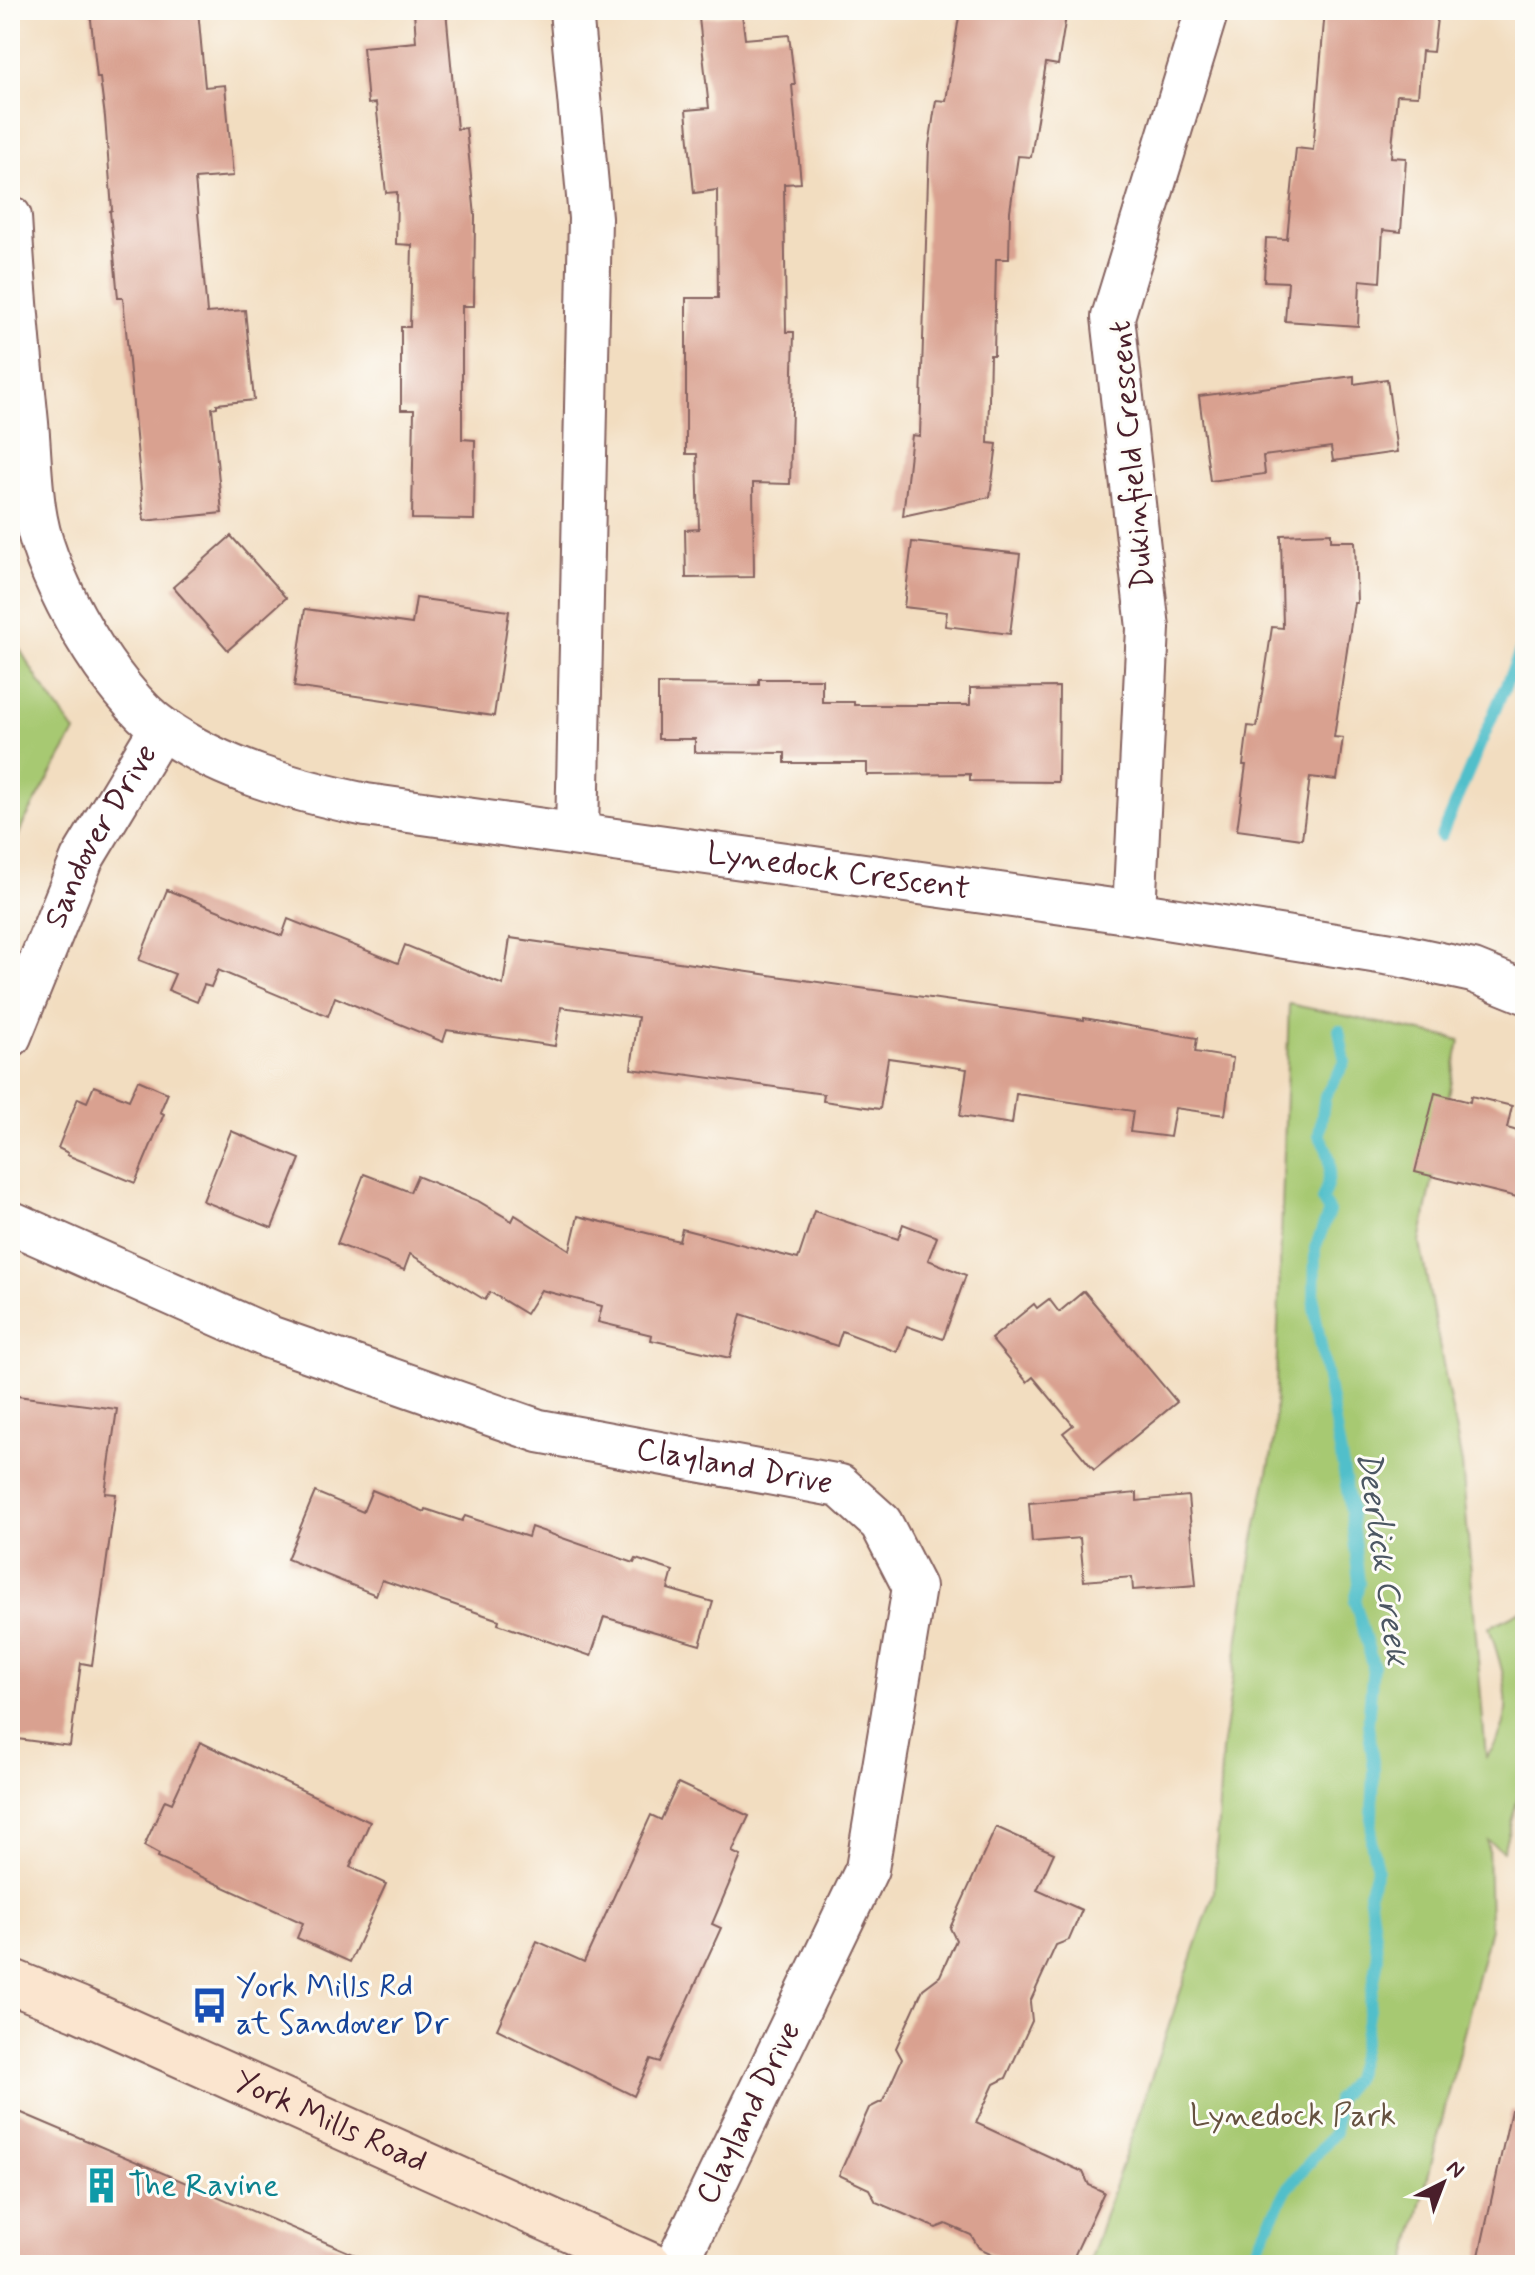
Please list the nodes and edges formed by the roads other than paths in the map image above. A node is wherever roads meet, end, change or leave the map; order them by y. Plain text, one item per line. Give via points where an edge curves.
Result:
1 (571, 10) edge
2 (1207, 10) edge
3 (10, 217) edge
4 (161, 728) junction
5 (577, 834) junction
6 (1134, 913) junction
7 (1525, 992) edge
8 (10, 1036) edge
9 (10, 1222) edge
10 (10, 1981) edge
11 (650, 2265) edge
12 (676, 2265) edge

1 - 5 street via 590,218
2 - 6 street, Dukinfield Crescent via 1113,317 1148,628
3 - 4 street, Lynedock Crescent via 36,521 56,579 85,633 120,688
4 - 5 street, Lynedock Crescent via 240,770 297,790 366,805
4 - 8 street, Sandover Drive via 82,859
5 - 6 street, Lynedock Crescent
6 - 7 street, Lynedock Crescent via 1413,958 1473,971
9 - 12 street, Clayland Drive via 269,1337 539,1431 840,1486 881,1523 914,1587 867,1869
10 - 11 main road, York Mills Road

